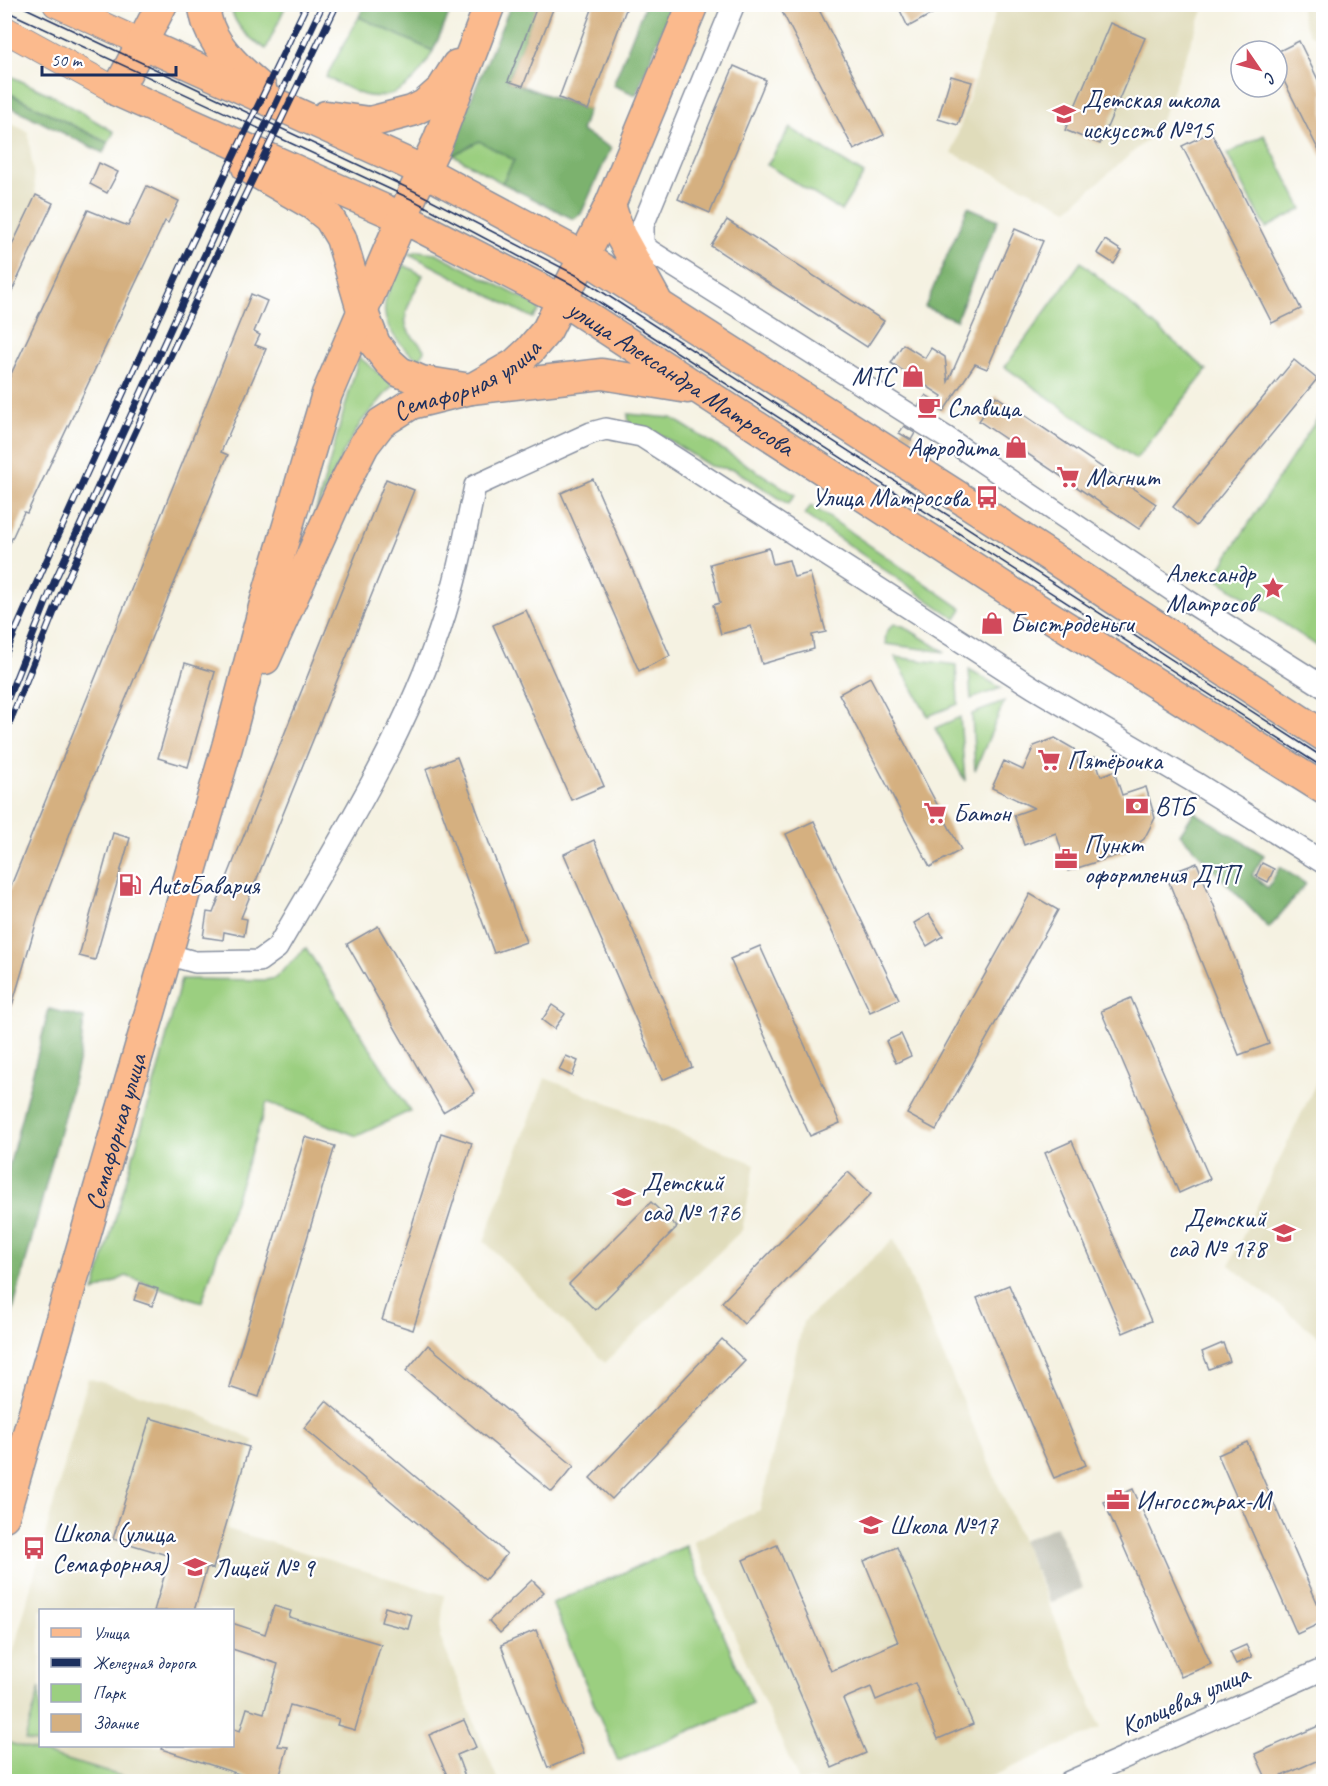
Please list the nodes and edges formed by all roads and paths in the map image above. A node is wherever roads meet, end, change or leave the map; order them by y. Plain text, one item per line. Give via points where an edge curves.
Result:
1 (56, 4) edge
2 (162, 4) edge
3 (203, 4) edge
4 (693, 4) edge
5 (734, 4) edge
6 (487, 13) edge
7 (4, 29) edge
8 (142, 43) junction
9 (117, 91) junction
10 (146, 104) junction
11 (281, 105) junction
12 (424, 171) junction
13 (610, 205) junction
14 (403, 218) junction
15 (584, 257) junction
16 (562, 300) junction
17 (657, 303) junction
18 (362, 310) junction
19 (471, 389) junction
20 (702, 390) junction
21 (1323, 687) edge
22 (1323, 736) edge
23 (227, 747) junction
24 (1323, 789) edge
25 (1323, 863) edge
26 (166, 954) junction
27 (4, 1516) edge
28 (1323, 1669) edge
29 (1069, 1782) edge

1 - 8 main road, улица Александра Матросова
2 - 8 highway
3 - 11 highway via 210,30 223,49
4 - 13 highway, Семафорная улица
5 - 21 street via 644,225 643,244 947,438
6 - 11 highway via 442,89 412,111 370,122
6 - 12 highway, Семафорная улица
7 - 9 main road, улица Александра Матросова
8 - 9 highway
8 - 11 highway, улица Александра Матросова
9 - 10 highway, улица Александра Матросова
10 - 14 highway, улица Александра Матросова
10 - 18 highway via 329,218 341,238
11 - 12 highway, улица Александра Матросова
12 - 14 highway, Семафорная улица
12 - 15 highway, улица Александра Матросова
13 - 15 highway, Семафорная улица
13 - 17 highway via 620,235
14 - 16 highway, улица Александра Матросова
14 - 18 highway, Семафорная улица
15 - 16 highway, Семафорная улица
15 - 17 highway, улица Александра Матросова
16 - 19 highway, Семафорная улица via 547,330 530,350 515,364
16 - 20 highway, улица Александра Матросова
17 - 22 highway, улица Александра Матросова
18 - 19 highway via 375,344 400,372 421,381
18 - 23 highway, Семафорная улица via 327,394
19 - 20 highway via 602,374
19 - 23 highway, Семафорная улица via 411,404 381,423 364,445 304,569
20 - 24 highway, улица Александра Матросова
23 - 26 highway, Семафорная улица
25 - 26 street via 1034,688 641,436 606,429 475,486 450,597 413,697 365,795 277,948 259,961 195,962
26 - 27 highway, Семафорная улица
28 - 29 street, Кольцевая улица

